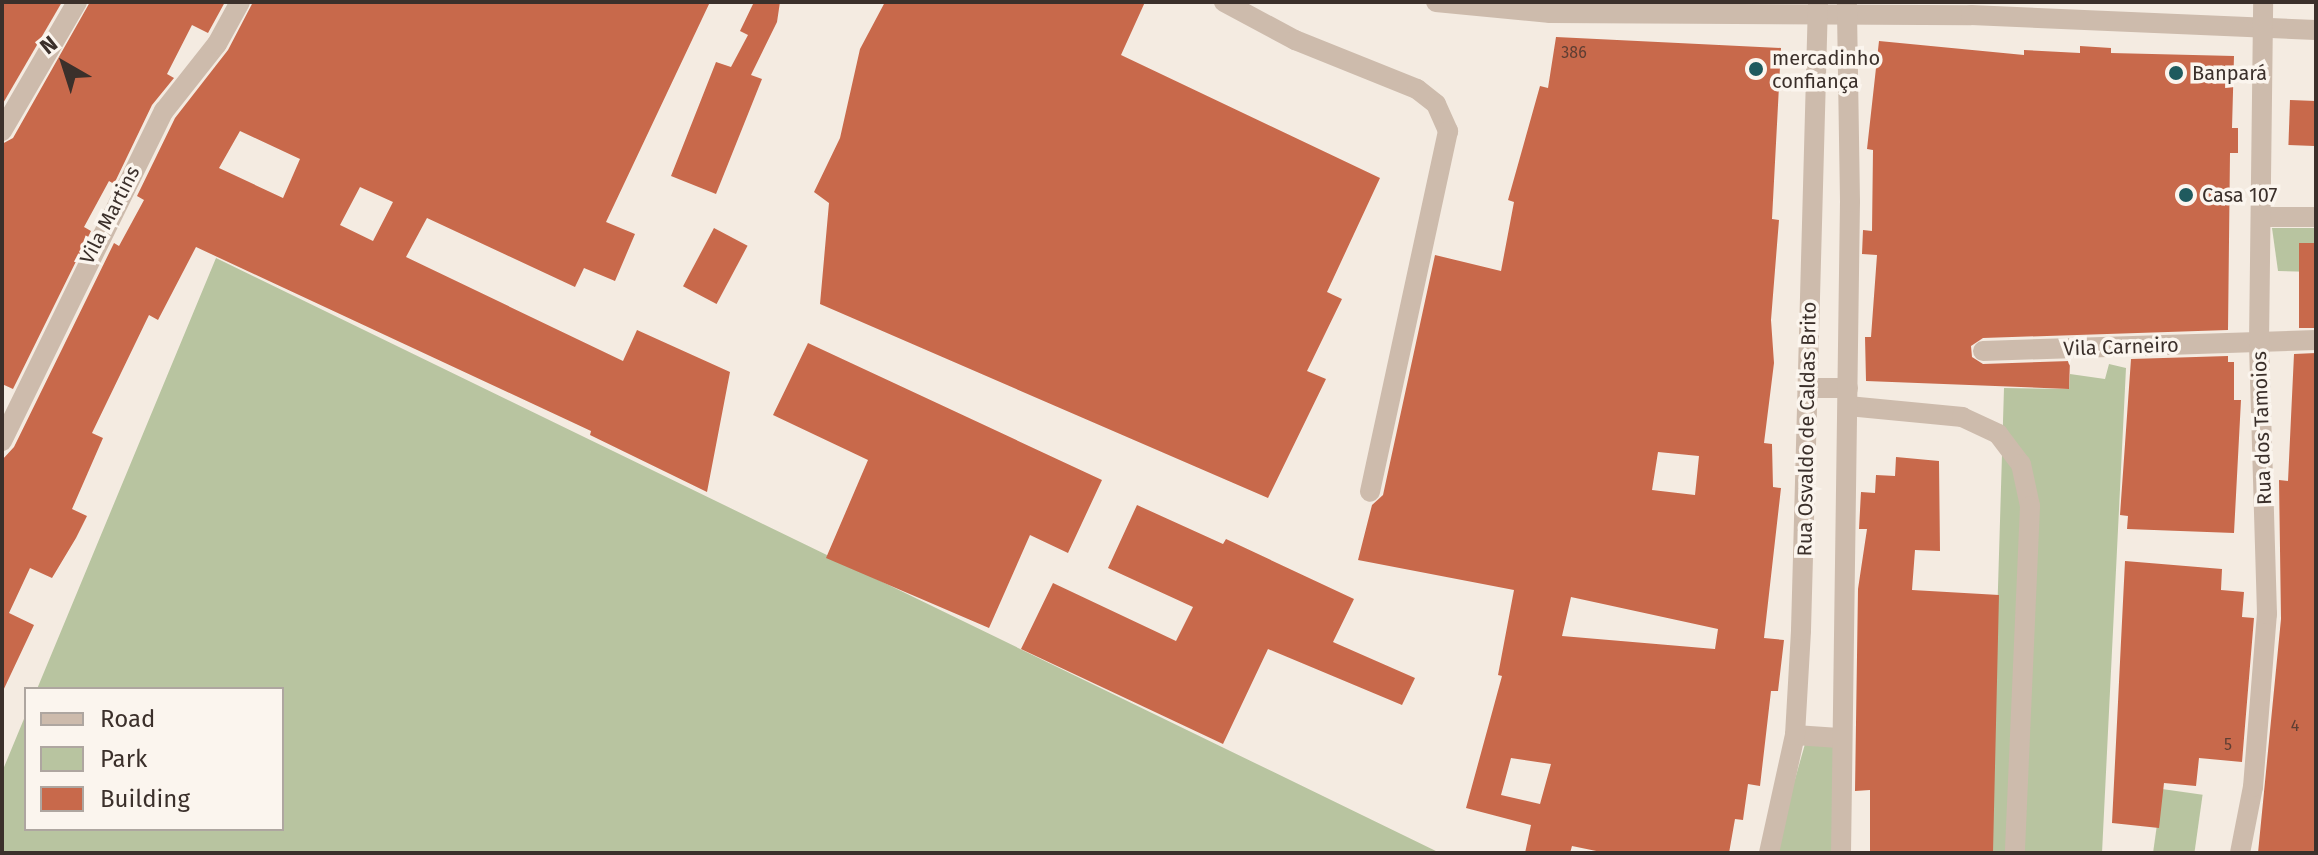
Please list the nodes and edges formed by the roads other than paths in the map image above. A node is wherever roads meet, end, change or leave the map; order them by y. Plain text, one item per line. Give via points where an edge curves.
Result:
1 (77, 2) edge
2 (240, 2) edge
3 (1224, 2) edge
4 (1436, 2) edge
5 (2263, 2) edge
6 (1847, 7) edge
7 (1818, 8) edge
8 (2263, 28) junction
9 (2316, 30) edge
10 (2, 131) edge
11 (2261, 217) junction
12 (2316, 217) edge
13 (2316, 340) edge
14 (2259, 343) junction
15 (1983, 351) dead end
16 (1807, 388) junction
17 (1848, 397) junction
18 (2, 441) edge
19 (1370, 492) dead end
20 (1795, 735) junction
21 (1839, 738) junction
22 (1769, 853) edge
23 (1841, 853) edge
24 (2015, 853) edge
25 (2240, 853) edge

1 - 10 street
2 - 18 street, Vila Martins via 217,44 164,111
3 - 19 street via 1295,40 1417,89 1436,104 1448,131
4 - 7 street via 1550,13
5 - 8 street, Rua dos Tamoios
6 - 7 street
6 - 8 street
6 - 17 street, Rua Osvaldo de Caldas Brito
7 - 16 street, Rua Osvaldo de Caldas Brito
8 - 9 street
8 - 11 street, Rua dos Tamoios
11 - 12 street
11 - 14 street, Rua dos Tamoios
13 - 14 street, Vila Carneiro
14 - 15 street, Vila Carneiro
14 - 25 street, Rua dos Tamoios via 2267,614 2253,787
16 - 17 street
16 - 20 street, Rua Osvaldo de Caldas Brito
17 - 21 street, Rua Osvaldo de Caldas Brito
17 - 24 street via 1962,417 1998,434 2021,464 2030,506
20 - 21 street
20 - 22 street, Rua Osvaldo de Caldas Brito
21 - 23 street, Rua Osvaldo de Caldas Brito

